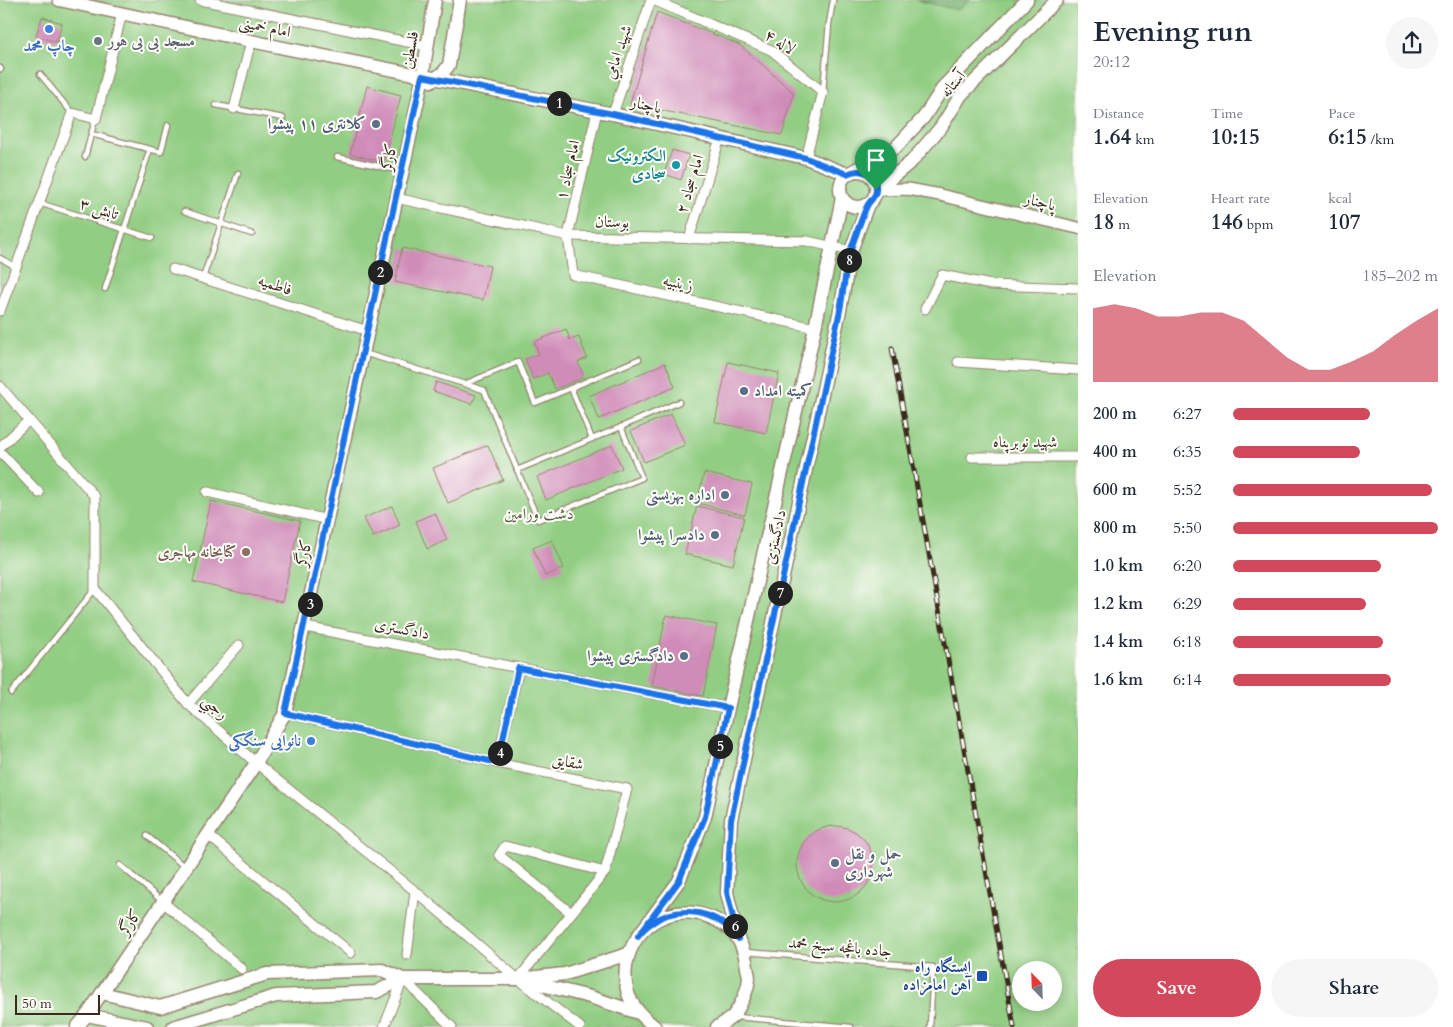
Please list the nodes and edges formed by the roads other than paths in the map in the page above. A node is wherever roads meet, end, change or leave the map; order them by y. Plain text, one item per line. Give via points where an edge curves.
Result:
1 (59, 0) edge
2 (200, 0) edge
3 (435, 0) edge
4 (460, 0) edge
5 (652, 0) edge
6 (833, 0) edge
7 (1027, 0) edge
8 (1057, 0) edge
9 (122, 13) junction
10 (433, 15) junction
11 (456, 19) junction
12 (251, 41) junction
13 (427, 46) junction
14 (449, 65) junction
15 (40, 74) dead end
16 (428, 78) junction
17 (462, 84) junction
18 (420, 91) joint
19 (823, 92) junction
20 (216, 105) dead end
21 (234, 109) junction
22 (598, 111) junction
23 (72, 113) junction
24 (613, 114) junction
25 (283, 118) dead end
26 (96, 119) junction
27 (168, 125) dead end
28 (91, 134) junction
29 (720, 138) junction
30 (150, 149) junction
31 (85, 157) dead end
32 (337, 157) dead end
33 (806, 158) junction
34 (402, 171) junction
35 (238, 173) dead end
36 (849, 173) junction
37 (876, 190) junction
38 (396, 198) junction
39 (842, 198) junction
40 (39, 204) junction
41 (868, 204) junction
42 (184, 211) dead end
43 (221, 224) junction
44 (1078, 228) edge
45 (125, 230) junction
46 (252, 234) dead end
47 (568, 236) junction
48 (152, 238) dead end
49 (689, 238) junction
50 (831, 245) junction
51 (851, 251) junction
52 (0, 258) edge
53 (16, 267) junction
54 (173, 269) dead end
55 (203, 278) junction
56 (1078, 288) edge
57 (105, 289) dead end
58 (925, 309) dead end
59 (0, 311) edge
60 (815, 328) junction
61 (368, 331) junction
62 (363, 352) junction
63 (639, 359) dead end
64 (958, 362) dead end
65 (1078, 370) edge
66 (466, 384) junction
67 (0, 386) edge
68 (571, 388) junction
69 (679, 402) dead end
70 (29, 420) junction
71 (621, 427) junction
72 (592, 439) junction
73 (0, 448) edge
74 (0, 452) edge
75 (1078, 456) edge
76 (972, 457) dead end
77 (517, 470) junction
78 (206, 492) dead end
79 (39, 493) dead end
80 (328, 520) junction
81 (95, 589) junction
82 (305, 626) junction
83 (239, 644) dead end
84 (518, 668) junction
85 (11, 693) dead end
86 (188, 704) junction
87 (728, 708) junction
88 (285, 713) junction
89 (256, 763) junction
90 (498, 763) junction
91 (208, 835) junction
92 (147, 836) dead end
93 (120, 865) dead end
94 (186, 868) junction
95 (605, 872) junction
96 (415, 891) junction
97 (163, 902) junction
98 (571, 913) junction
99 (638, 936) junction
100 (738, 939) junction
101 (745, 952) junction
102 (351, 954) dead end
103 (628, 954) junction
104 (407, 955) dead end
105 (242, 969) dead end
106 (403, 979) junction
107 (518, 979) junction
108 (102, 993) junction
109 (639, 1013) junction
110 (732, 1016) junction
111 (88, 1021) edge
112 (77, 1027) edge
113 (147, 1027) edge
114 (173, 1027) edge
115 (384, 1027) edge
116 (452, 1027) edge
117 (580, 1027) edge
118 (655, 1027) edge
119 (717, 1027) edge
120 (851, 1027) edge
121 (930, 1027) edge

1 - 9 main road, امام خمینی
2 - 13 street
3 - 10 main road, فلسطین
4 - 11 main road
5 - 19 street, لاله ۴ via 771,50
5 - 24 street, شهيد امامي
6 - 19 lane
7 - 36 main road, آستانه via 944,86 924,117 896,147
8 - 37 main road, آستانه via 962,96 912,161
9 - 12 main road, امام خمینی
9 - 26 street
10 - 11 main road
10 - 13 main road, فلسطین
11 - 14 main road
12 - 16 main road, امام خمینی
12 - 21 street
13 - 16 main road, فلسطین
14 - 16 main road, فلسطین via 443,73
14 - 17 main road
15 - 23 lane
16 - 17 main road, پاچنار
16 - 18 main road, فلسطین
17 - 22 main road, پاچنار
18 - 34 main road, کارگر
19 - 33 street
20 - 21 lane
21 - 25 lane
22 - 24 main road, پاچنار
22 - 47 street, امام سجاد ۱
23 - 26 street
23 - 40 street
24 - 29 main road, پاچنار
26 - 28 lane
27 - 30 lane via 161,152
28 - 30 lane
28 - 31 lane
29 - 33 main road, پاچنار
29 - 49 street, امام سجاد ۲
30 - 45 lane
32 - 34 lane
33 - 36 main road, پاچنار
34 - 38 main road, کارگر
35 - 43 lane
36 - 37 main road via 862,171 871,176
36 - 39 main road via 840,182
37 - 41 main road
37 - 44 street, پاچنار via 908,189 940,195
38 - 47 street, بوستان
38 - 61 main road, کارگر
39 - 41 main road via 851,206
39 - 50 main road, دادگستری
40 - 45 lane, تابش ۳
40 - 53 street
41 - 51 main road, دادگستری
42 - 43 lane
43 - 46 lane
43 - 55 lane
45 - 48 lane, تابش ۳
45 - 57 lane
47 - 49 street, بوستان
47 - 60 street, زينبيه via 573,275
49 - 50 street, بوستان via 807,241
50 - 51 street, بوستان
50 - 60 main road, دادگستری
51 - 100 main road, دادگستری via 731,820 727,892
52 - 53 lane
53 - 59 street
54 - 55 street, فاطميه
55 - 61 street, فاطميه
56 - 58 street via 991,285 942,274
60 - 87 main road, دادگستری
61 - 62 main road, کارگر
62 - 66 lane
62 - 80 main road, کارگر
63 - 68 lane
64 - 65 street
66 - 68 lane via 518,362 535,403
66 - 77 lane via 484,390
67 - 70 street
68 - 72 lane
69 - 71 lane
70 - 73 street
70 - 81 street via 95,497
71 - 72 lane
71 - 77 lane via 642,478 538,520
72 - 77 lane
74 - 79 street
75 - 76 street, شهید نوبرپناه
78 - 80 street
80 - 82 main road, کارگر
81 - 85 lane
81 - 86 street, رجبي
82 - 84 street, دادگستری
82 - 88 main road, کارگر
83 - 86 street
84 - 87 street, دادگستری
84 - 90 street
86 - 89 street, رجبي
87 - 99 main road, دادگستری via 705,817 679,881
88 - 89 main road, کارگر
88 - 90 street, شقايق
89 - 91 main road, کارگر
89 - 96 street, رجبي
90 - 95 street, شقايق via 627,789
91 - 94 main road, کارگر
91 - 102 street
92 - 94 lane
93 - 97 lane
94 - 97 main road, کارگر
95 - 98 street, شقايق
95 - 98 street via 506,846 499,855
96 - 104 street
96 - 107 street, رجبي
97 - 105 street
97 - 108 main road, کارگر
98 - 107 street, شقايق
99 - 100 main road via 653,922 671,914 690,912 717,920
99 - 103 main road
100 - 101 main road
101 - 110 main road via 749,978 744,999
101 - 121 lane, جاده باغچه سیخ محمد via 932,967
103 - 107 main road via 565,974
103 - 109 main road via 625,975 628,995
106 - 107 main road
106 - 108 main road via 382,970 267,974 160,1007
106 - 114 main road via 376,992 276,996
106 - 115 street
106 - 116 street
107 - 109 main road via 590,996
107 - 117 street, رجبي
108 - 111 main road, کارگر
109 - 118 main road
110 - 119 main road
110 - 120 lane
111 - 112 main road, کارگر
111 - 113 main road

